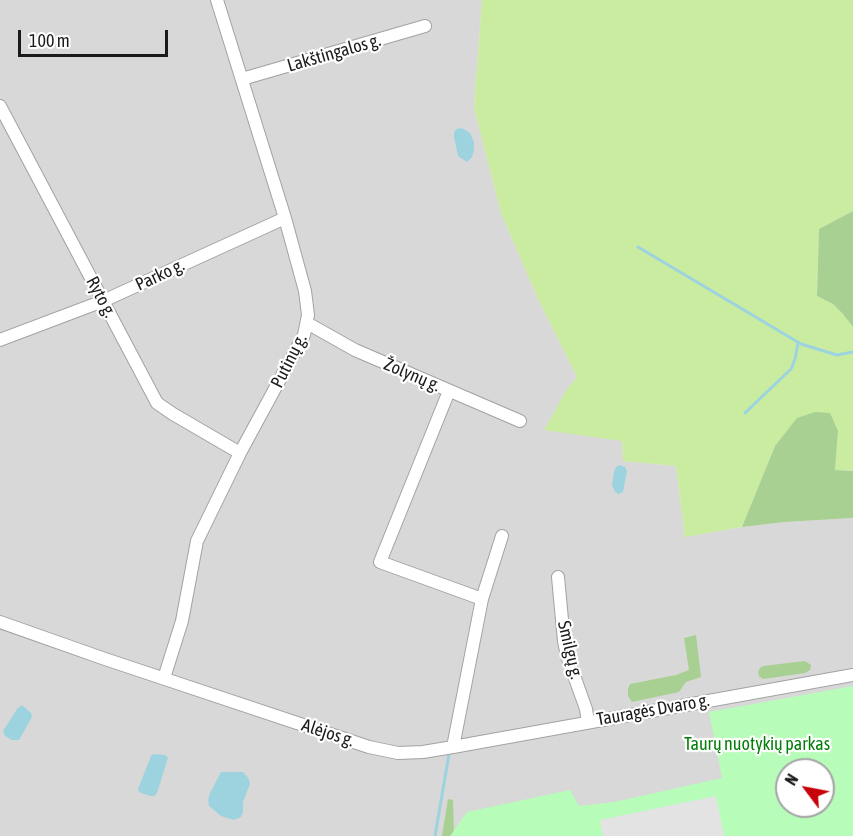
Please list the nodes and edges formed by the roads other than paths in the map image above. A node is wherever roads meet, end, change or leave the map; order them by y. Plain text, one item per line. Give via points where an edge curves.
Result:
1 (217, 0) edge
2 (425, 27) dead end
3 (242, 79) junction
4 (0, 106) edge
5 (285, 218) junction
6 (103, 301) junction
7 (307, 323) junction
8 (0, 340) edge
9 (449, 391) junction
10 (520, 421) dead end
11 (240, 453) junction
12 (502, 536) dead end
13 (558, 577) dead end
14 (482, 599) junction
15 (0, 622) edge
16 (853, 675) edge
17 (164, 678) junction
18 (588, 722) junction
19 (453, 747) junction

1 - 3 street, Putinų g.
2 - 3 street, Lakštingalos g.
3 - 5 street, Putinų g.
4 - 6 street, Ryto g.
5 - 6 street, Parko g.
5 - 7 street, Putinų g. via 308,303
6 - 8 street, Parko g.
6 - 11 street, Ryto g. via 158,403
7 - 9 street, Žolynų g. via 355,351
7 - 11 street, Putinų g.
9 - 10 street, Žolynų g.
9 - 14 street via 380,562
11 - 17 street, Putinų g. via 197,541 182,621
12 - 14 street
13 - 18 street, Smilgų g. via 567,656
14 - 19 street
15 - 17 street, Alėjos g.
16 - 18 street, Tauragės Dvaro g.
17 - 19 street, Alėjos g. via 384,751 410,753
18 - 19 street, Tauragės Dvaro g.

